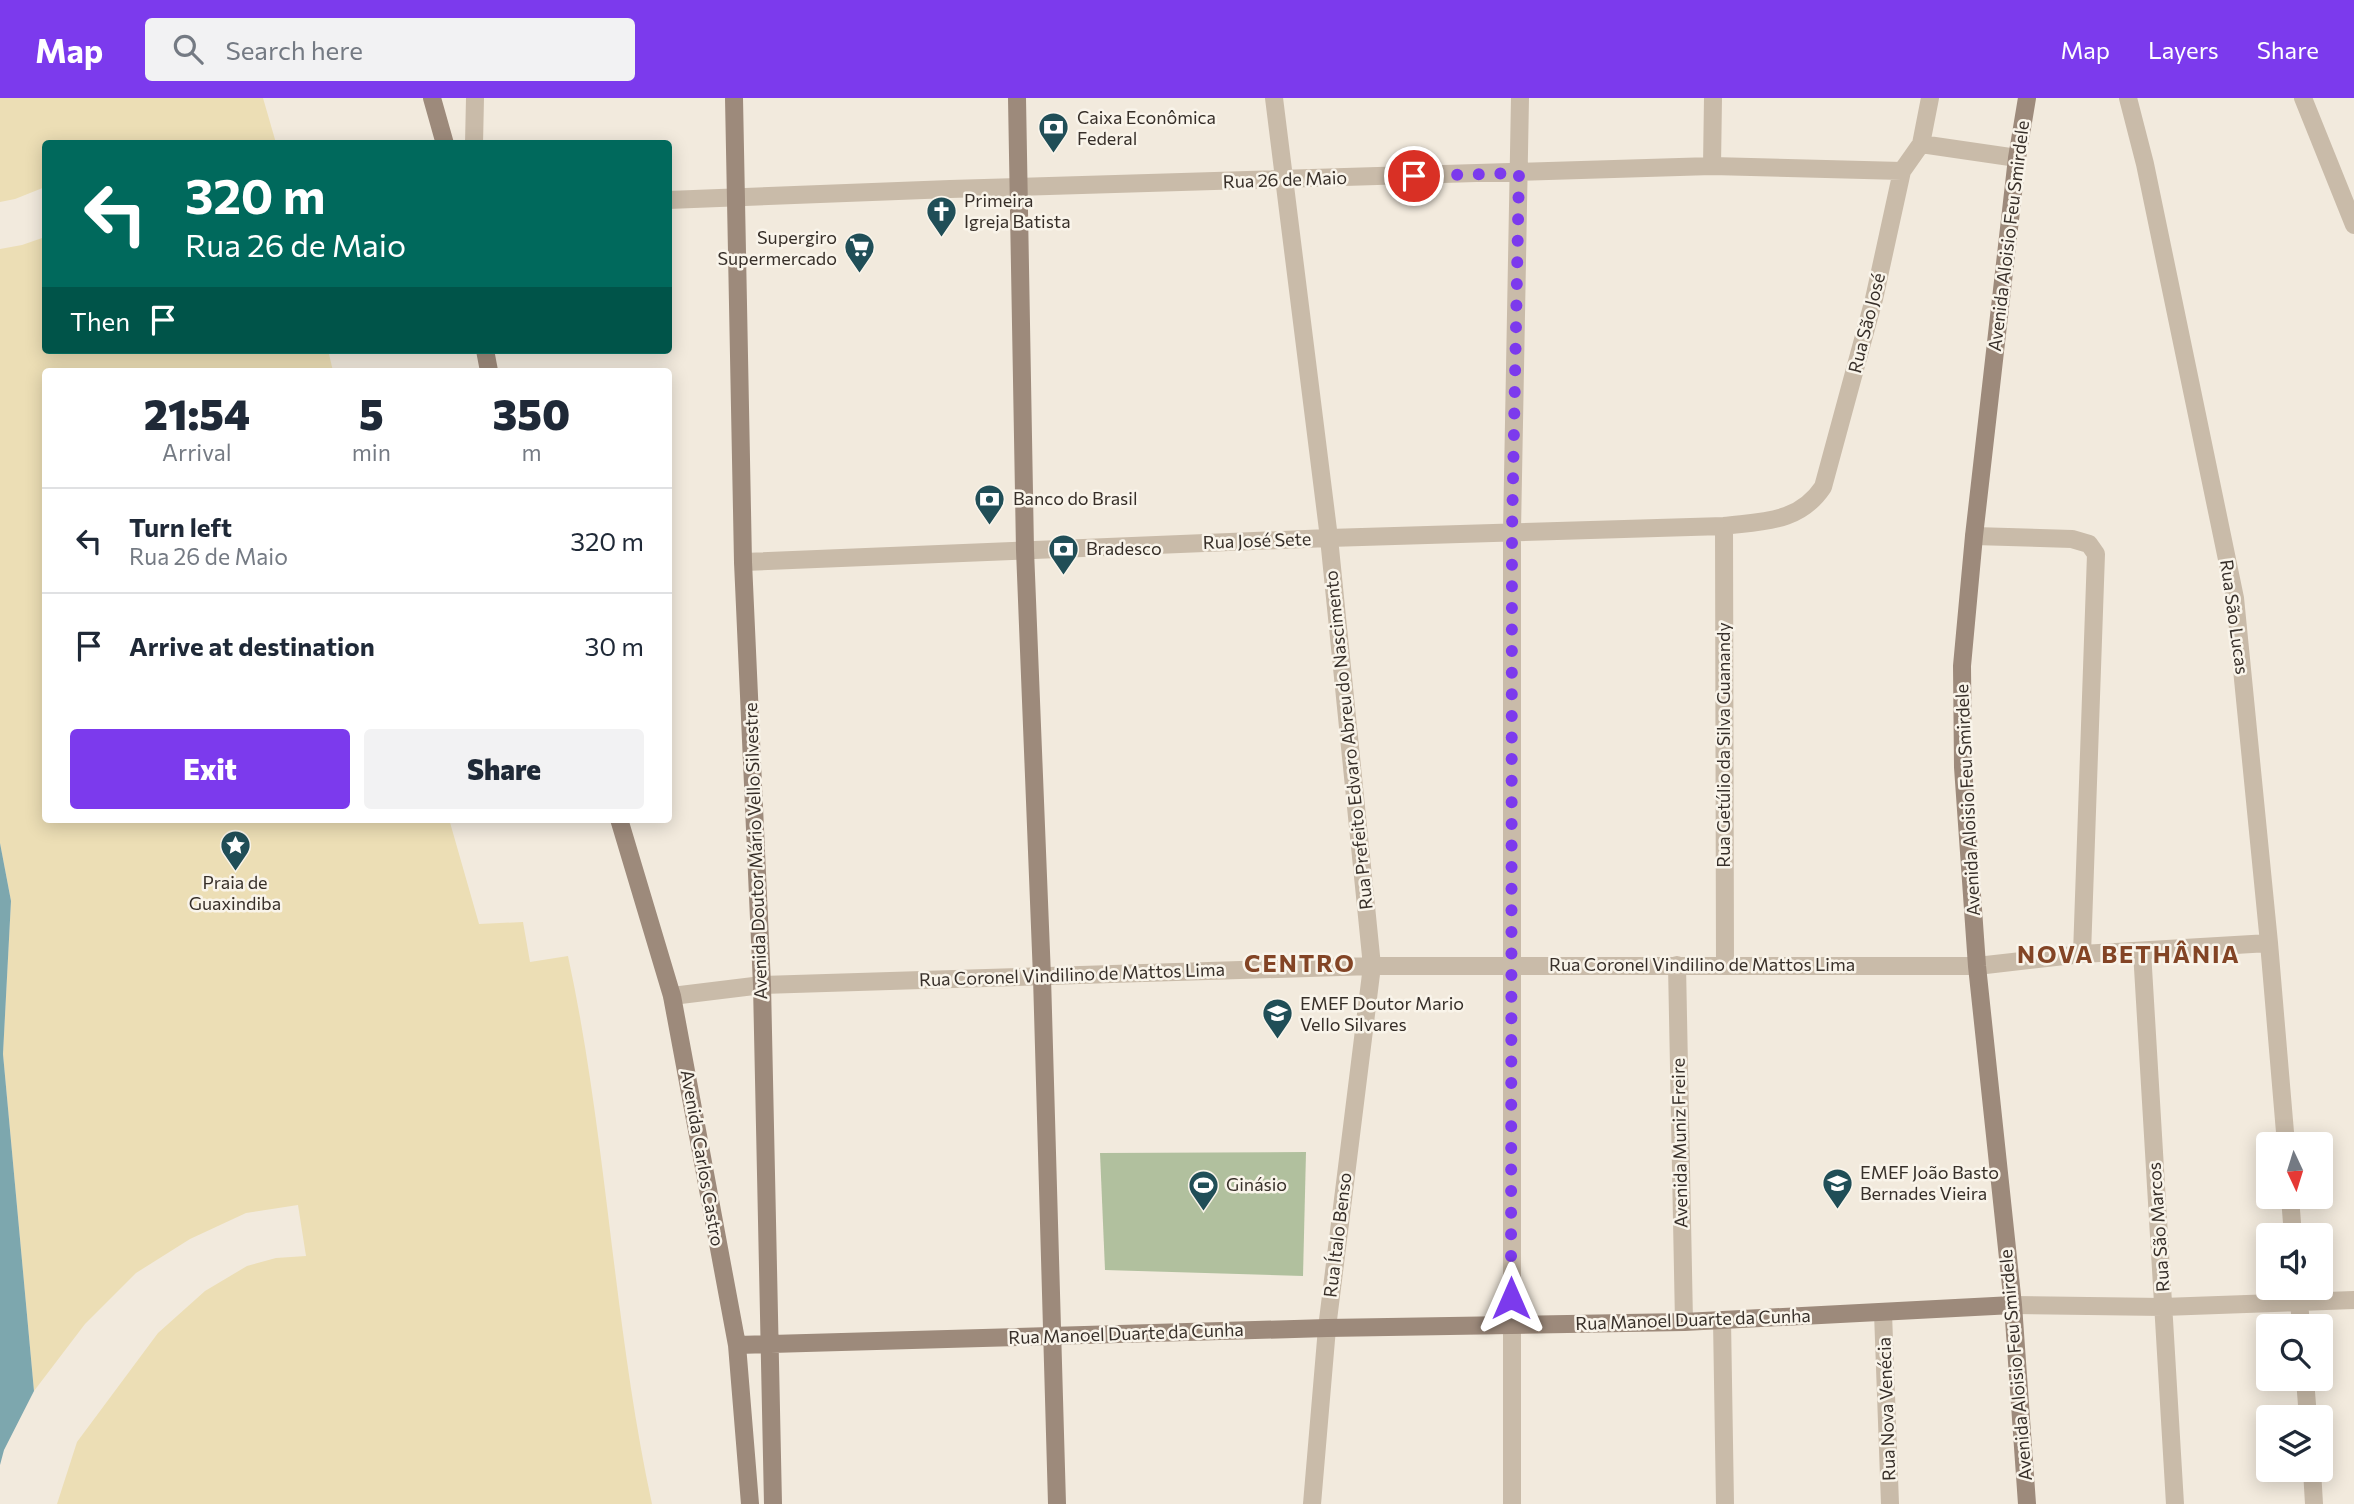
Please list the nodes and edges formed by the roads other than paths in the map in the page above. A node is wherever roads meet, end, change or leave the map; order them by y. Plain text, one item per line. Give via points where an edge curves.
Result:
1 (432, 98) edge
2 (475, 98) edge
3 (734, 98) edge
4 (1017, 98) edge
5 (1274, 98) edge
6 (1520, 98) edge
7 (1713, 98) edge
8 (1930, 98) edge
9 (2026, 98) edge
10 (2128, 98) edge
11 (2303, 98) edge
12 (444, 140) edge
13 (474, 140) edge
14 (1921, 144) junction
15 (2017, 158) junction
16 (1712, 166) junction
17 (1902, 171) junction
18 (1519, 173) junction
19 (1283, 180) junction
20 (1020, 188) junction
21 (737, 198) junction
22 (672, 200) edge
23 (2354, 225) edge
24 (1770, 521) joint
25 (1724, 526) junction
26 (1512, 531) junction
27 (1974, 536) junction
28 (1329, 538) junction
29 (1025, 550) junction
30 (743, 562) junction
31 (620, 823) edge
32 (2269, 943) junction
33 (2141, 951) junction
34 (2082, 954) junction
35 (1513, 965) junction
36 (1676, 965) junction
37 (1725, 965) junction
38 (1372, 966) junction
39 (1977, 966) junction
40 (1042, 977) junction
41 (762, 985) junction
42 (672, 996) junction
43 (2285, 1132) edge
44 (2333, 1298) edge
45 (2256, 1299) edge
46 (2354, 1300) edge
47 (2013, 1305) junction
48 (2164, 1307) junction
49 (1883, 1313) junction
50 (1722, 1320) junction
51 (1684, 1322) junction
52 (1511, 1326) junction
53 (1326, 1328) junction
54 (1051, 1337) junction
55 (769, 1343) junction
56 (737, 1345) junction
57 (2313, 1482) edge
58 (750, 1504) edge
59 (773, 1504) edge
60 (1057, 1504) edge
61 (1312, 1504) edge
62 (1512, 1504) edge
63 (1725, 1504) edge
64 (1890, 1504) edge
65 (2027, 1504) edge
66 (2175, 1504) edge
67 (2314, 1504) edge

1 - 12 street
2 - 13 street
3 - 21 street, Avenida Doutor Mário Vello Silvestre
4 - 20 street
5 - 19 street, Rua Prefeito Edvaro Abreu do Nascimento
6 - 18 street
7 - 16 street
8 - 14 street, Rua São José
9 - 15 street, Avenida Aloisio Feu Smirdele
10 - 32 street, Rua São Lucas via 2235,597
11 - 23 street
14 - 15 street
14 - 17 street, Rua São José
15 - 27 street, Avenida Aloisio Feu Smirdele
16 - 17 street, Rua 26 de Maio
16 - 18 street, Rua 26 de Maio
17 - 24 street, Rua São José via 1874,299 1823,487 1801,510
18 - 19 street, Rua 26 de Maio
18 - 26 street
19 - 20 street, Rua 26 de Maio
19 - 28 street, Rua Prefeito Edvaro Abreu do Nascimento
20 - 21 street, Rua 26 de Maio
20 - 29 street
21 - 22 street, Rua 26 de Maio
21 - 30 street, Avenida Doutor Mário Vello Silvestre
24 - 25 street, Rua José Sete
25 - 26 street, Rua José Sete
25 - 37 street, Rua Getúlio da Silva Guanandy
26 - 28 street, Rua José Sete
26 - 35 street
27 - 34 street via 2072,539 2089,544 2096,554
27 - 39 street, Avenida Aloisio Feu Smirdele via 1962,666 1963,767
28 - 29 street, Rua José Sete
28 - 38 street, Rua Prefeito Edvaro Abreu do Nascimento
29 - 30 street, Rua José Sete
29 - 40 street
30 - 41 street, Avenida Doutor Mário Vello Silvestre
31 - 42 street, Avenida Carlos Castro
32 - 33 street, Rua Coronel Vindilino de Mattos Lima
32 - 43 street, Rua São Lucas
33 - 34 street, Rua Coronel Vindilino de Mattos Lima
33 - 48 street, Rua São Marcos
34 - 39 street, Rua Coronel Vindilino de Mattos Lima
35 - 36 street, Rua Coronel Vindilino de Mattos Lima
35 - 38 street, Rua Coronel Vindilino de Mattos Lima
35 - 52 street
36 - 37 street, Rua Coronel Vindilino de Mattos Lima
36 - 51 street, Avenida Muniz Freire
37 - 39 street, Rua Coronel Vindilino de Mattos Lima
38 - 40 street, Rua Coronel Vindilino de Mattos Lima
38 - 53 street, Rua Ítalo Benso
39 - 47 street, Avenida Aloisio Feu Smirdele
40 - 41 street, Rua Coronel Vindilino de Mattos Lima
40 - 54 street
41 - 42 street, Rua Coronel Vindilino de Mattos Lima
41 - 55 street, Avenida Doutor Mário Vello Silvestre
42 - 56 street, Avenida Carlos Castro
44 - 46 street, Rua Manoel Duarte da Cunha
45 - 48 street, Rua Manoel Duarte da Cunha
47 - 48 street, Rua Manoel Duarte da Cunha
47 - 49 street, Rua Manoel Duarte da Cunha
47 - 65 street, Avenida Aloisio Feu Smirdele
48 - 66 street, Rua São Marcos
49 - 50 street, Rua Manoel Duarte da Cunha
49 - 64 street, Rua Nova Venécia
50 - 51 street, Rua Manoel Duarte da Cunha
50 - 63 street
51 - 52 street, Rua Manoel Duarte da Cunha
52 - 53 street, Rua Manoel Duarte da Cunha
52 - 62 street
53 - 54 street, Rua Manoel Duarte da Cunha
53 - 61 street, Rua Ítalo Benso
54 - 55 street, Rua Manoel Duarte da Cunha
54 - 60 street
55 - 56 street, Rua Manoel Duarte da Cunha
55 - 59 street, Avenida Doutor Mário Vello Silvestre
56 - 58 street, Avenida Carlos Castro
57 - 67 street

